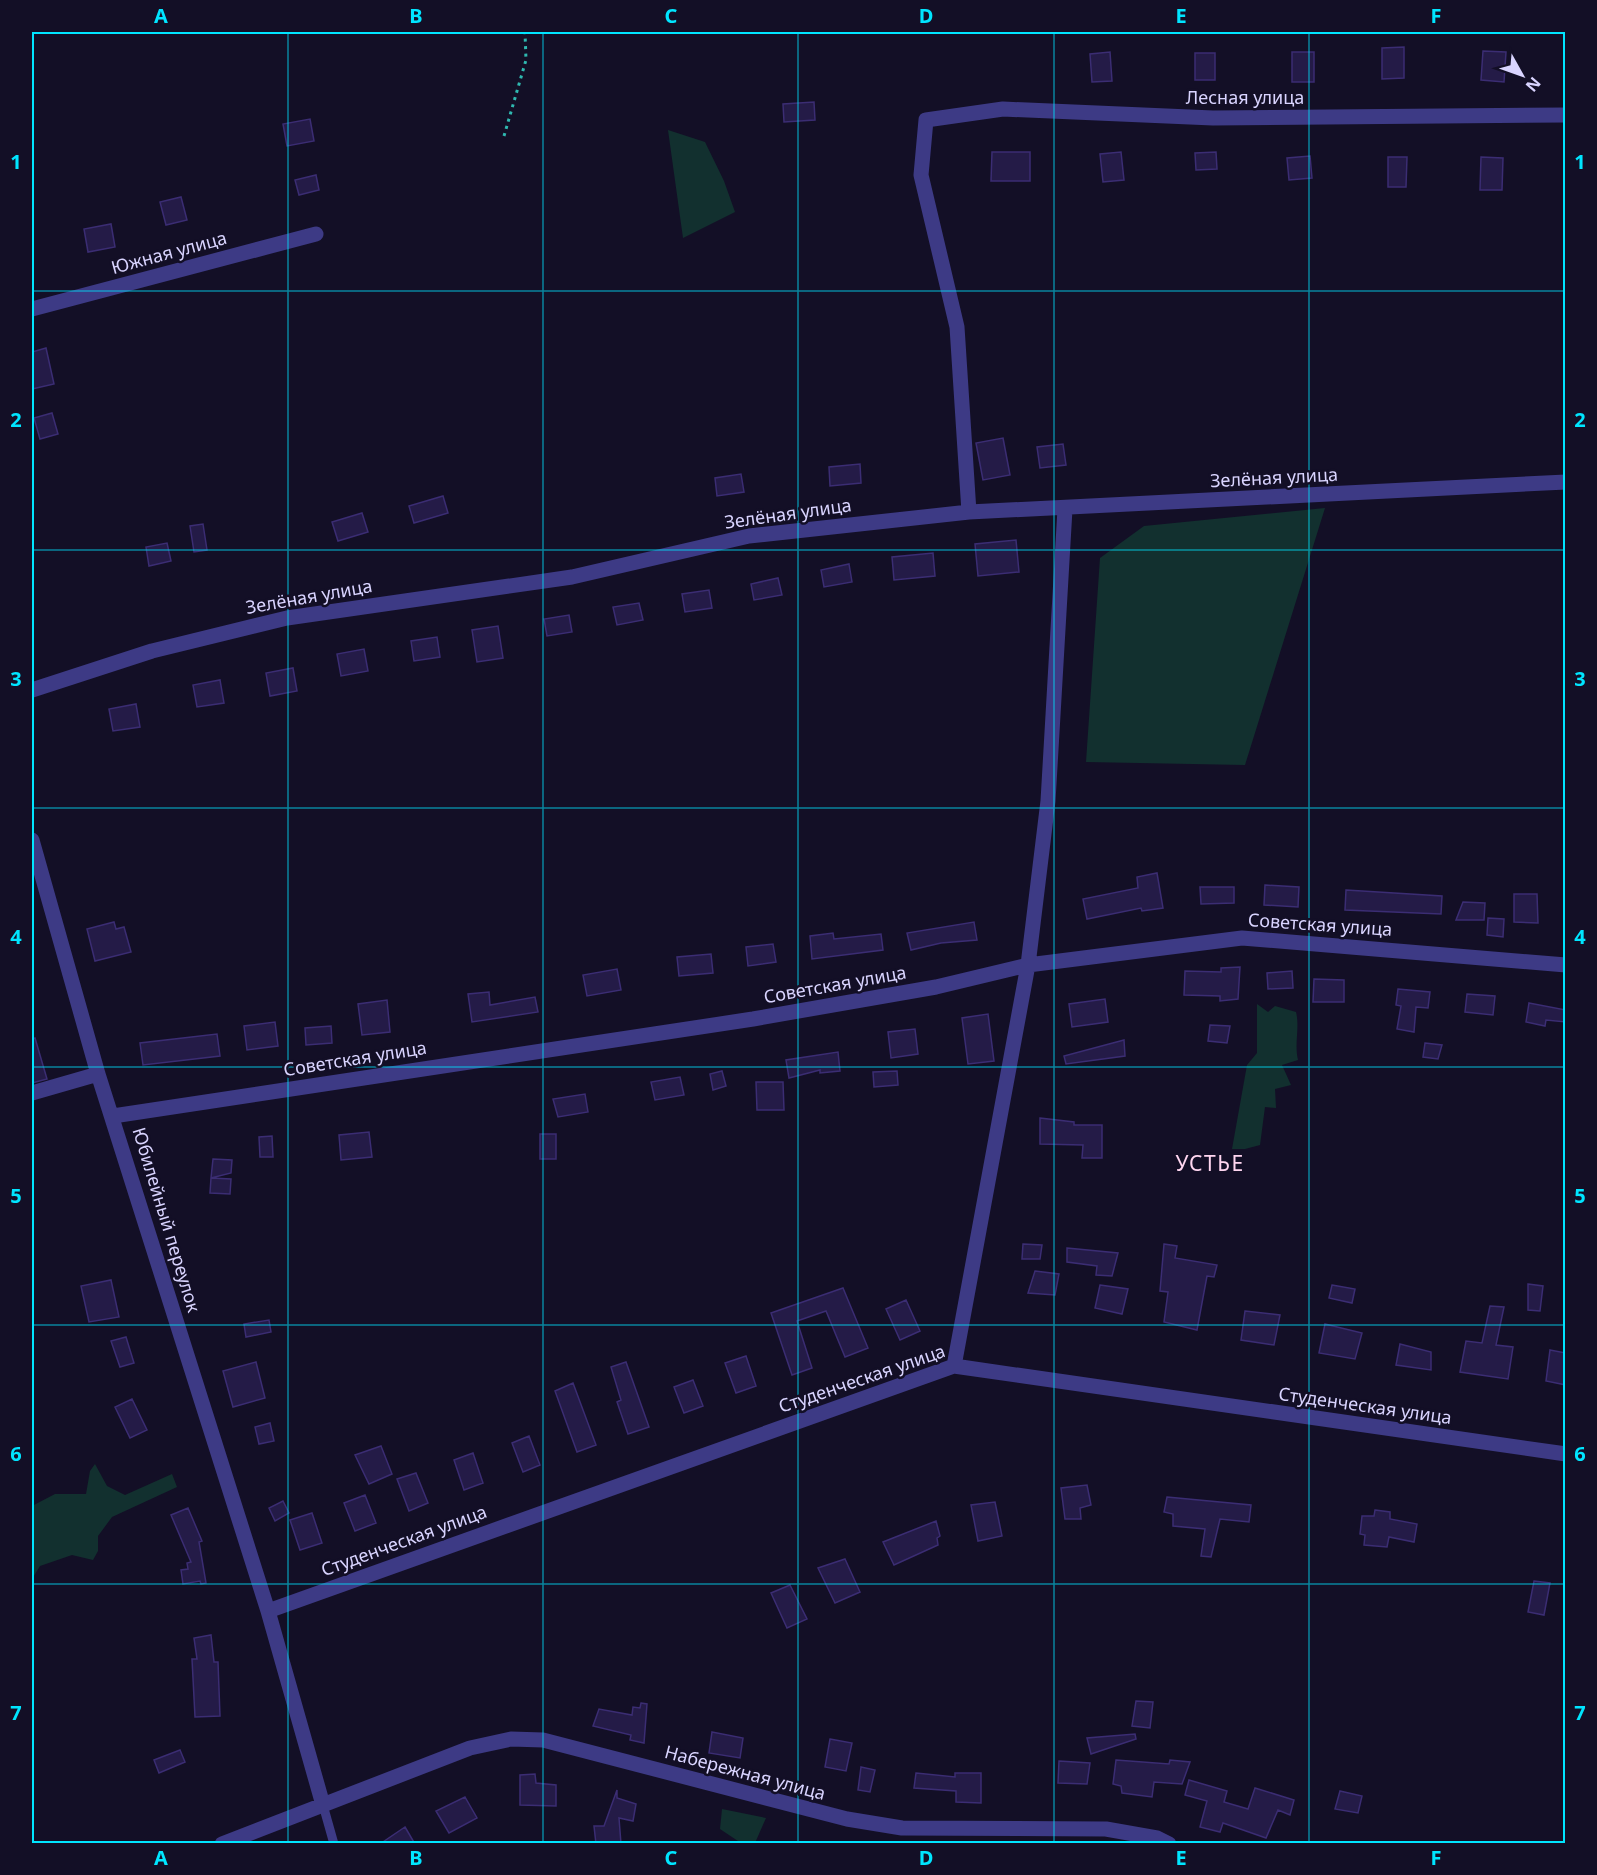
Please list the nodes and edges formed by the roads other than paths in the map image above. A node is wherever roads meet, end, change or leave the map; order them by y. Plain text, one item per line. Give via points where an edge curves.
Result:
1 (1566, 115) edge
2 (316, 234) dead end
3 (32, 309) edge
4 (1566, 482) edge
5 (1065, 508) junction
6 (969, 512) junction
7 (32, 690) edge
8 (32, 840) edge
9 (1028, 965) junction
10 (1566, 965) edge
11 (98, 1074) junction
12 (32, 1093) edge
13 (113, 1116) junction
14 (954, 1366) junction
15 (1566, 1454) edge
16 (268, 1611) junction
17 (323, 1805) junction
18 (222, 1844) edge
19 (334, 1844) edge
20 (1169, 1844) edge

1 - 6 street, Лесная улица via 1213,118 1003,109 926,120 921,176 957,327
2 - 3 street, Южная улица
4 - 5 street, Зелёная улица
5 - 6 street, Зелёная улица
5 - 9 street via 1048,801
6 - 7 street, Зелёная улица via 749,536 572,577 286,618 152,651
8 - 11 street, Юбилейный переулок
9 - 10 street, Советская улица via 1242,938
9 - 13 street, Советская улица via 936,987 753,1019
9 - 14 street
11 - 12 street
11 - 13 street, Юбилейный переулок
13 - 16 street, Юбилейный переулок
14 - 15 street, Студенческая улица
14 - 16 street, Студенческая улица
16 - 17 street, Юбилейный переулок
17 - 18 street, Набережная улица
17 - 19 lane
17 - 20 street, Набережная улица via 470,1748 511,1739 543,1740 891,1827 1106,1829 1157,1838

